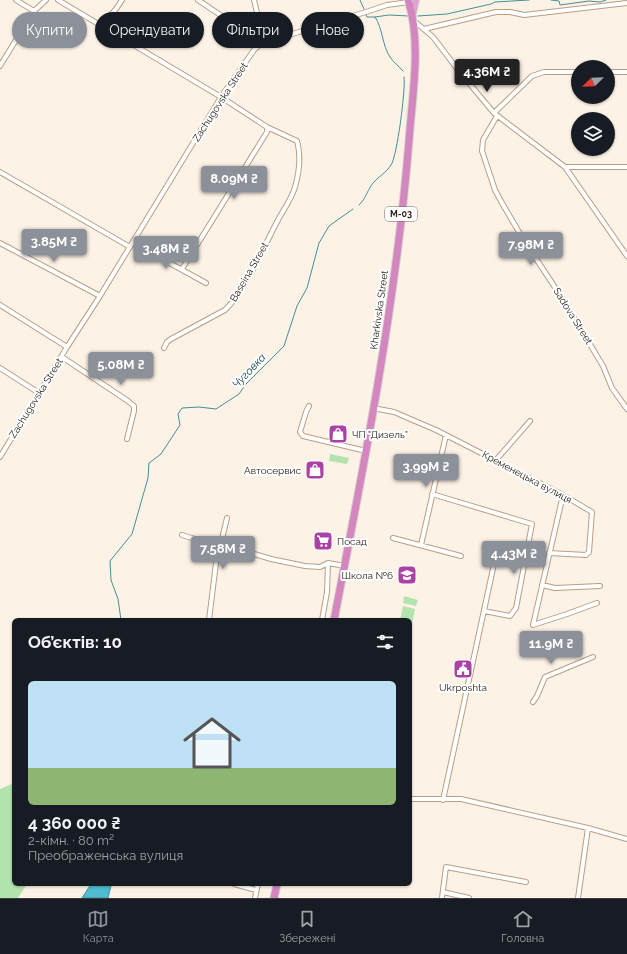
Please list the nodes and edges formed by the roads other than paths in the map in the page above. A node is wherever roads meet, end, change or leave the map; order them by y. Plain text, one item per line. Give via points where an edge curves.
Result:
1 (16, 0) edge
2 (46, 0) edge
3 (58, 0) edge
4 (122, 0) edge
5 (198, 0) edge
6 (254, 0) edge
7 (416, 0) edge
8 (408, 1) edge
9 (627, 3) edge
10 (34, 11) junction
11 (113, 12) edge
12 (216, 12) edge
13 (257, 12) edge
14 (412, 18) junction
15 (95, 22) edge
16 (424, 29) junction
17 (293, 34) edge
18 (138, 48) edge
19 (256, 48) edge
20 (0, 66) edge
21 (571, 72) edge
22 (615, 72) edge
23 (627, 72) edge
24 (221, 97) junction
25 (495, 115) junction
26 (268, 127) junction
27 (565, 167) junction
28 (627, 168) edge
29 (0, 172) edge
30 (133, 242) junction
31 (0, 243) edge
32 (130, 247) junction
33 (626, 254) edge
34 (182, 269) junction
35 (206, 283) dead end
36 (100, 296) junction
37 (0, 305) edge
38 (67, 347) junction
39 (164, 348) dead end
40 (62, 357) junction
41 (0, 368) edge
42 (39, 393) junction
43 (310, 406) dead end
44 (373, 408) junction
45 (627, 408) edge
46 (530, 421) dead end
47 (446, 435) junction
48 (127, 440) dead end
49 (366, 451) junction
50 (0, 458) edge
51 (496, 460) junction
52 (432, 494) junction
53 (563, 495) junction
54 (227, 518) dead end
55 (182, 535) dead end
56 (393, 538) dead end
57 (220, 545) junction
58 (421, 545) junction
59 (549, 553) junction
60 (461, 556) dead end
61 (328, 563) junction
62 (494, 564) dead end
63 (345, 566) junction
64 (542, 585) junction
65 (600, 586) dead end
66 (597, 603) dead end
67 (484, 611) junction
68 (209, 618) edge
69 (322, 618) edge
70 (334, 618) edge
71 (593, 656) dead end
72 (533, 702) dead end
73 (412, 799) edge
74 (443, 800) junction
75 (588, 828) junction
76 (627, 839) edge
77 (526, 882) dead end
78 (241, 886) edge
79 (257, 886) edge
80 (277, 886) edge
81 (256, 890) junction
82 (443, 892) junction
83 (255, 898) edge
84 (274, 898) edge
85 (442, 898) edge
86 (470, 898) edge
87 (578, 898) edge

1 - 10 street
2 - 10 street
3 - 15 street
4 - 11 street
5 - 12 street
6 - 13 street
7 - 14 main road, Kharkivska Street
8 - 14 highway, М-03
8 - 17 street
9 - 16 street via 524,15 496,12
10 - 20 street
14 - 16 street
14 - 44 highway, Kharkivska Street / М-03 via 416,53 407,161 390,309
16 - 25 street
18 - 24 street
19 - 24 street, Zachugovska Street
21 - 25 street, Sadova Street via 544,72 532,76
22 - 23 street
24 - 26 street
24 - 30 street, Zachugovska Street
25 - 27 street
25 - 45 street, Sadova Street via 483,140 482,151 496,190 523,239 603,366 612,388
26 - 34 street
26 - 39 street, Baseina Street via 297,141 299,160 295,188 246,282 230,306 167,342
27 - 28 street
27 - 33 street
29 - 32 street
30 - 32 street, Zachugovska Street
30 - 34 street
31 - 36 street
32 - 36 street, Zachugovska Street
34 - 35 street
36 - 38 street, Zachugovska Street
37 - 38 street
38 - 40 street, Zachugovska Street
40 - 42 street, Zachugovska Street
40 - 48 street via 134,406
41 - 42 street
42 - 50 street, Zachugovska Street
43 - 49 street via 300,432 303,436
44 - 47 street, Кременецька вулиця via 394,412
44 - 49 highway, Kharkivska Street / М-03
46 - 51 street
47 - 51 street, Кременецька вулиця
47 - 52 street
49 - 63 highway, Kharkivska Street / М-03
51 - 53 street, Кременецька вулиця
52 - 58 street
52 - 67 street via 532,524 516,608 510,616
53 - 59 street
53 - 59 street, Кременецька вулиця via 592,512 589,552 586,555
54 - 57 street
55 - 57 street
56 - 58 street
57 - 61 street via 312,567
57 - 68 street
58 - 60 street
59 - 64 street
61 - 63 street
61 - 69 street
62 - 67 street
63 - 70 highway, Kharkivska Street / М-03
64 - 65 street via 555,588
64 - 66 street via 533,625
67 - 74 street
71 - 72 street via 545,677
73 - 74 street
74 - 75 street via 461,799
75 - 76 street
75 - 87 street
77 - 82 street via 446,867
78 - 81 street
79 - 81 street
80 - 84 highway
81 - 83 street
82 - 85 street
82 - 86 street

